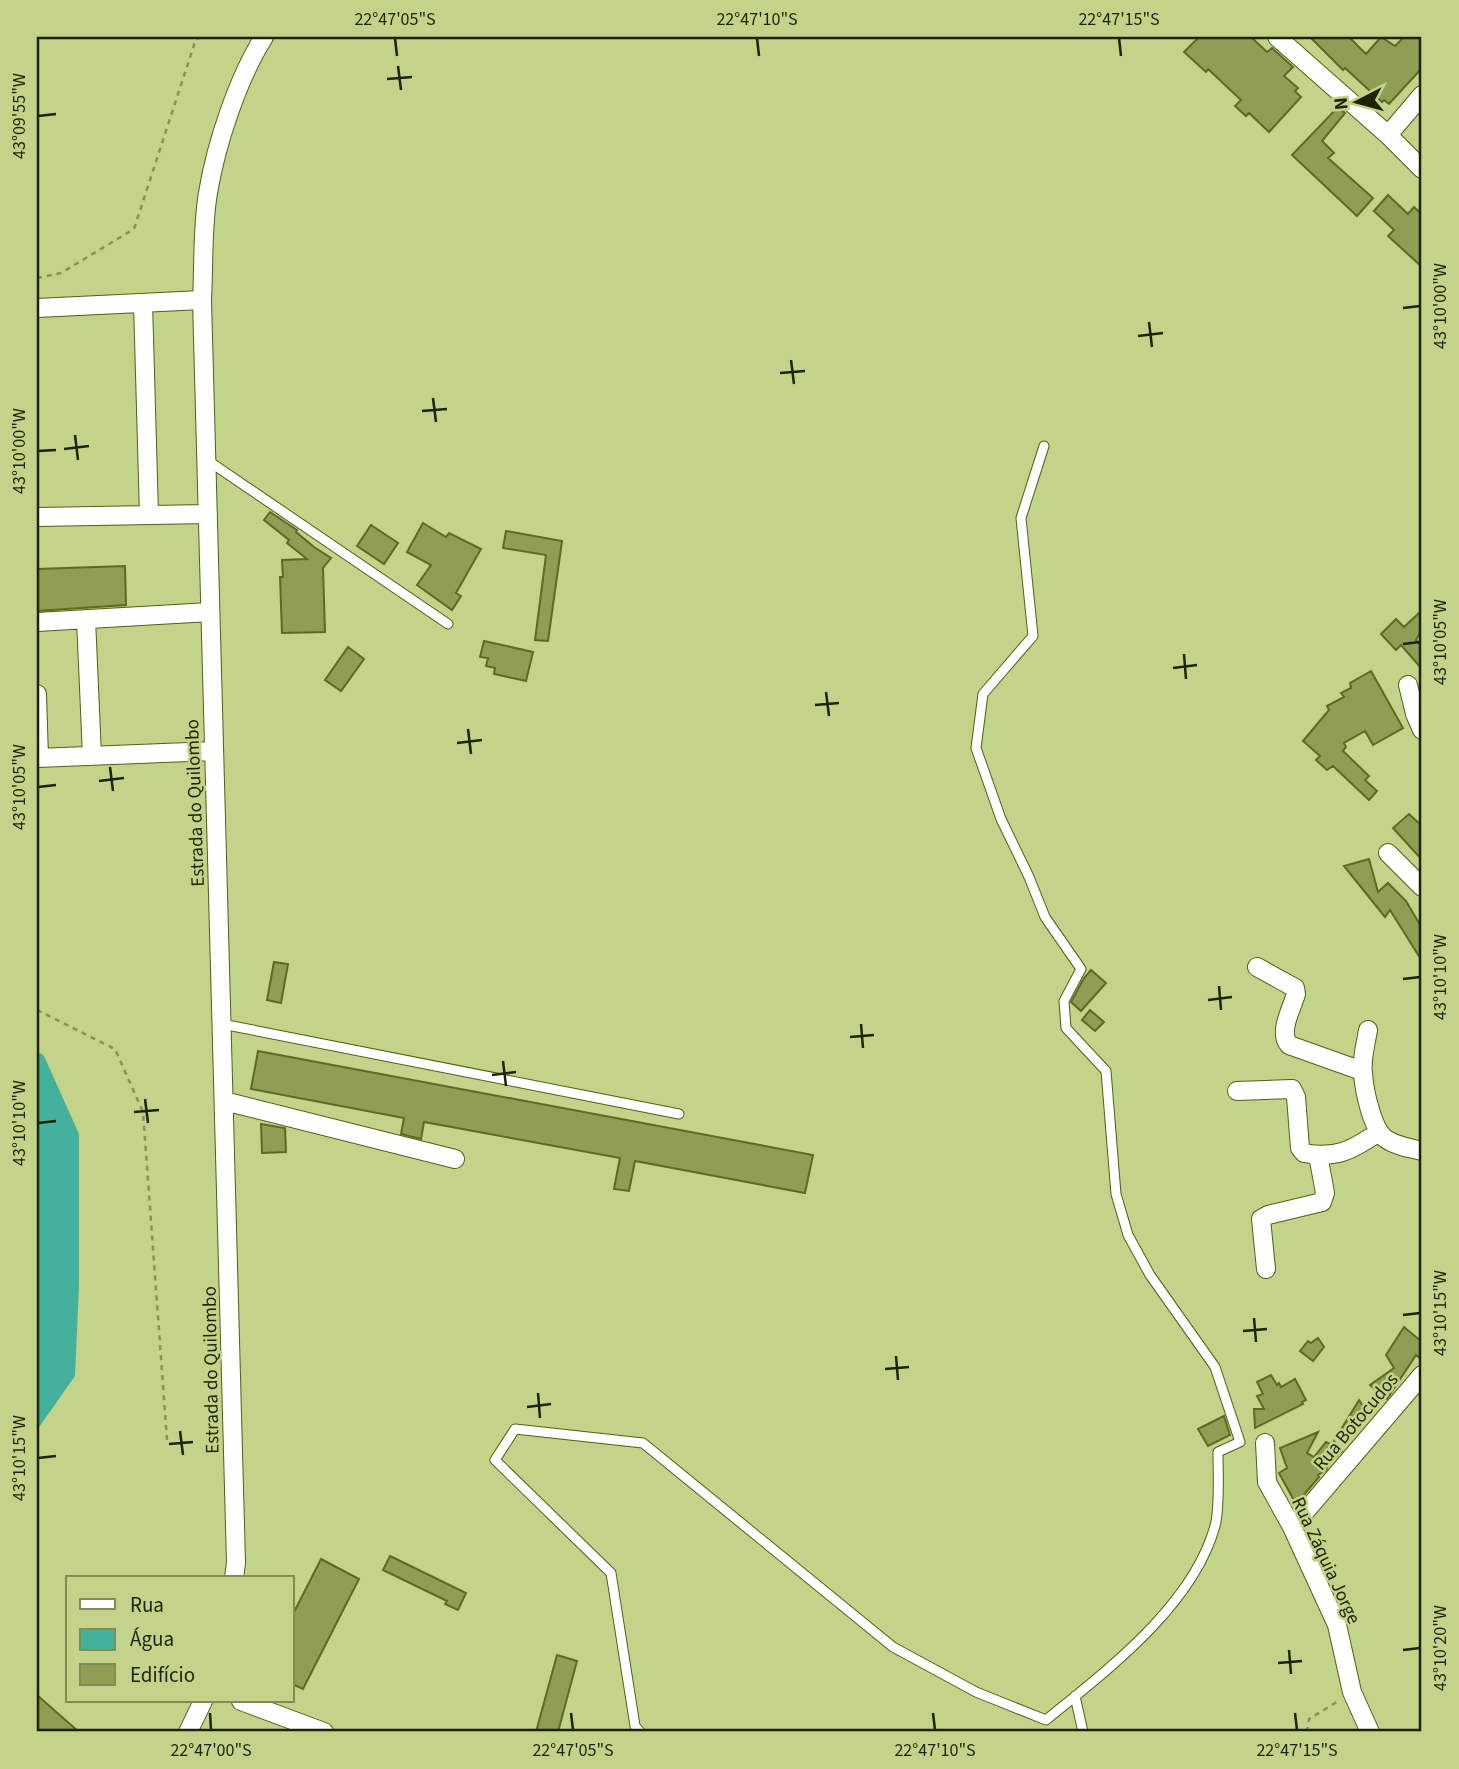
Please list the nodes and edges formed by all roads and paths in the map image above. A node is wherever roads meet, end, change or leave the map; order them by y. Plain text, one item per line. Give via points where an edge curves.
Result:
1 (202, 37) edge
2 (264, 37) edge
3 (1277, 37) edge
4 (1422, 95) edge
5 (1388, 135) junction
6 (1422, 170) edge
7 (37, 278) edge
8 (202, 300) junction
9 (143, 303) junction
10 (37, 308) edge
11 (1044, 446) dead end
12 (206, 459) junction
13 (208, 514) junction
14 (149, 515) junction
15 (37, 517) edge
16 (210, 612) junction
17 (86, 619) junction
18 (37, 622) edge
19 (448, 624) dead end
20 (1408, 685) dead end
21 (37, 694) edge
22 (1422, 730) edge
23 (214, 751) junction
24 (92, 756) junction
25 (38, 758) edge
26 (1388, 853) dead end
27 (1422, 887) edge
28 (1258, 967) dead end
29 (37, 1010) edge
30 (222, 1024) junction
31 (1368, 1030) dead end
32 (1362, 1072) junction
33 (1237, 1091) dead end
34 (224, 1101) junction
35 (679, 1114) dead end
36 (1379, 1132) junction
37 (1422, 1151) edge
38 (1318, 1155) junction
39 (455, 1158) dead end
40 (1266, 1269) dead end
41 (1422, 1375) edge
42 (167, 1440) dead end
43 (1265, 1443) dead end
44 (1292, 1527) junction
45 (234, 1576) edge
46 (1352, 1692) junction
47 (1075, 1696) junction
48 (203, 1702) edge
49 (244, 1702) edge
50 (188, 1732) edge
51 (324, 1732) edge
52 (640, 1732) edge
53 (1083, 1732) edge
54 (1307, 1732) edge
55 (1370, 1732) edge

1 - 7 path via 196,38 134,229 61,273
2 - 8 street, Estrada do Quilombo via 251,58 222,135 208,194
3 - 5 street
4 - 5 street
5 - 6 street
8 - 9 street
8 - 12 street, Estrada do Quilombo
9 - 10 street
9 - 14 street
11 - 47 lane via 1021,518 1033,636 982,694 976,748 1001,819 1045,917 1080,969 1063,1001 1066,1028 1105,1071 1116,1194 1128,1236 1215,1367 1240,1442 1218,1452 1216,1525 1198,1567 1147,1633
12 - 13 street, Estrada do Quilombo
12 - 19 lane
13 - 14 street
13 - 16 street, Estrada do Quilombo
14 - 15 street
16 - 17 street
16 - 23 street, Estrada do Quilombo
17 - 18 street
17 - 24 street
20 - 22 street
21 - 25 street
23 - 24 street
23 - 30 street, Estrada do Quilombo
24 - 25 street
26 - 27 street
28 - 32 street via 1295,988 1284,1040
29 - 42 path via 115,1049 143,1112
30 - 34 street, Estrada do Quilombo
30 - 35 lane
31 - 32 street
32 - 36 street
33 - 38 street via 1292,1089 1300,1148
34 - 39 street
34 - 45 street, Estrada do Quilombo
36 - 37 street via 1404,1147
36 - 38 street via 1352,1150
38 - 40 street via 1325,1193 1322,1202 1261,1219
41 - 44 street, Rua Botocudos
43 - 44 street, Rua Záquia Jorge via 1267,1482
44 - 46 street, Rua Záquia Jorge via 1337,1625
46 - 54 path via 1309,1719
46 - 55 street, Rua Záquia Jorge
47 - 52 lane via 1046,1720 976,1692 893,1647 643,1443 515,1429 495,1460 611,1573 635,1726
47 - 53 lane
48 - 50 street
49 - 51 street

